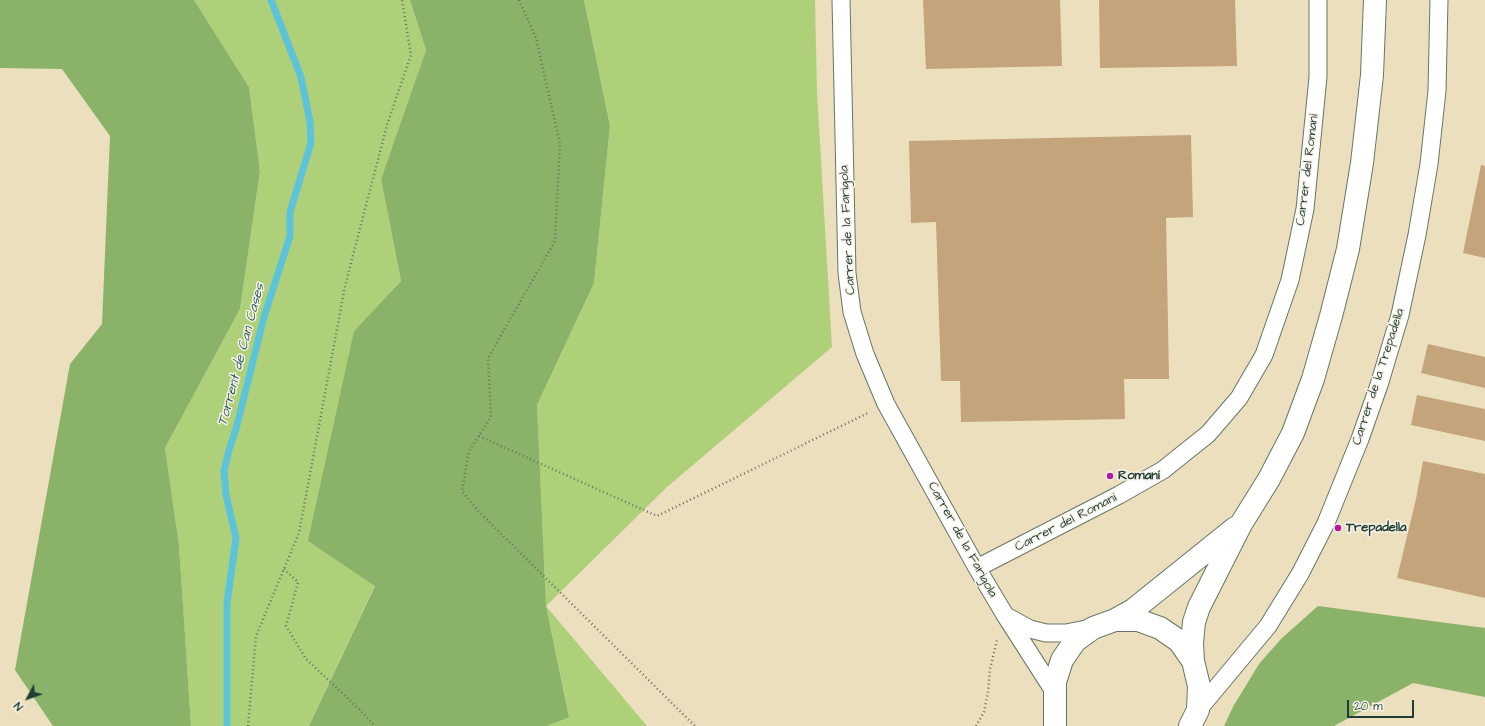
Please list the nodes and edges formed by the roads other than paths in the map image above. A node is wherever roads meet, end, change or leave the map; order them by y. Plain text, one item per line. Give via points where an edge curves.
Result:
1 (841, 0) edge
2 (1318, 0) edge
3 (1375, 0) edge
4 (1439, 0) edge
5 (1241, 524) junction
6 (977, 568) junction
7 (1005, 615) junction
8 (1115, 620) junction
9 (1093, 628) junction
10 (1193, 661) junction
11 (1055, 708) edge
12 (1194, 718) edge
13 (1063, 726) edge

1 - 6 street, Carrer de la Farigola via 847,273 852,312 865,354 886,404
2 - 6 street, Carrer del Romaní via 1318,77 1305,209 1290,280 1264,355 1239,398 1208,434 1163,470 1119,496
3 - 5 street via 1372,74 1362,163 1348,249 1331,316 1313,379 1293,433
4 - 12 street, Carrer de la Trepadella via 1437,91 1422,204 1400,315 1379,385 1326,523 1300,574 1268,626
5 - 8 street via 1134,610
5 - 10 street via 1199,607 1194,622
6 - 7 street, Carrer de la Farigola
7 - 9 street, Carrer de la Farigola via 1030,629 1046,633 1066,633
7 - 11 street, Carrer de la Farigola
8 - 9 street
8 - 10 street via 1138,620 1160,628 1178,641
9 - 11 street via 1075,641 1062,660 1055,682
10 - 12 street via 1199,686
11 - 13 street

